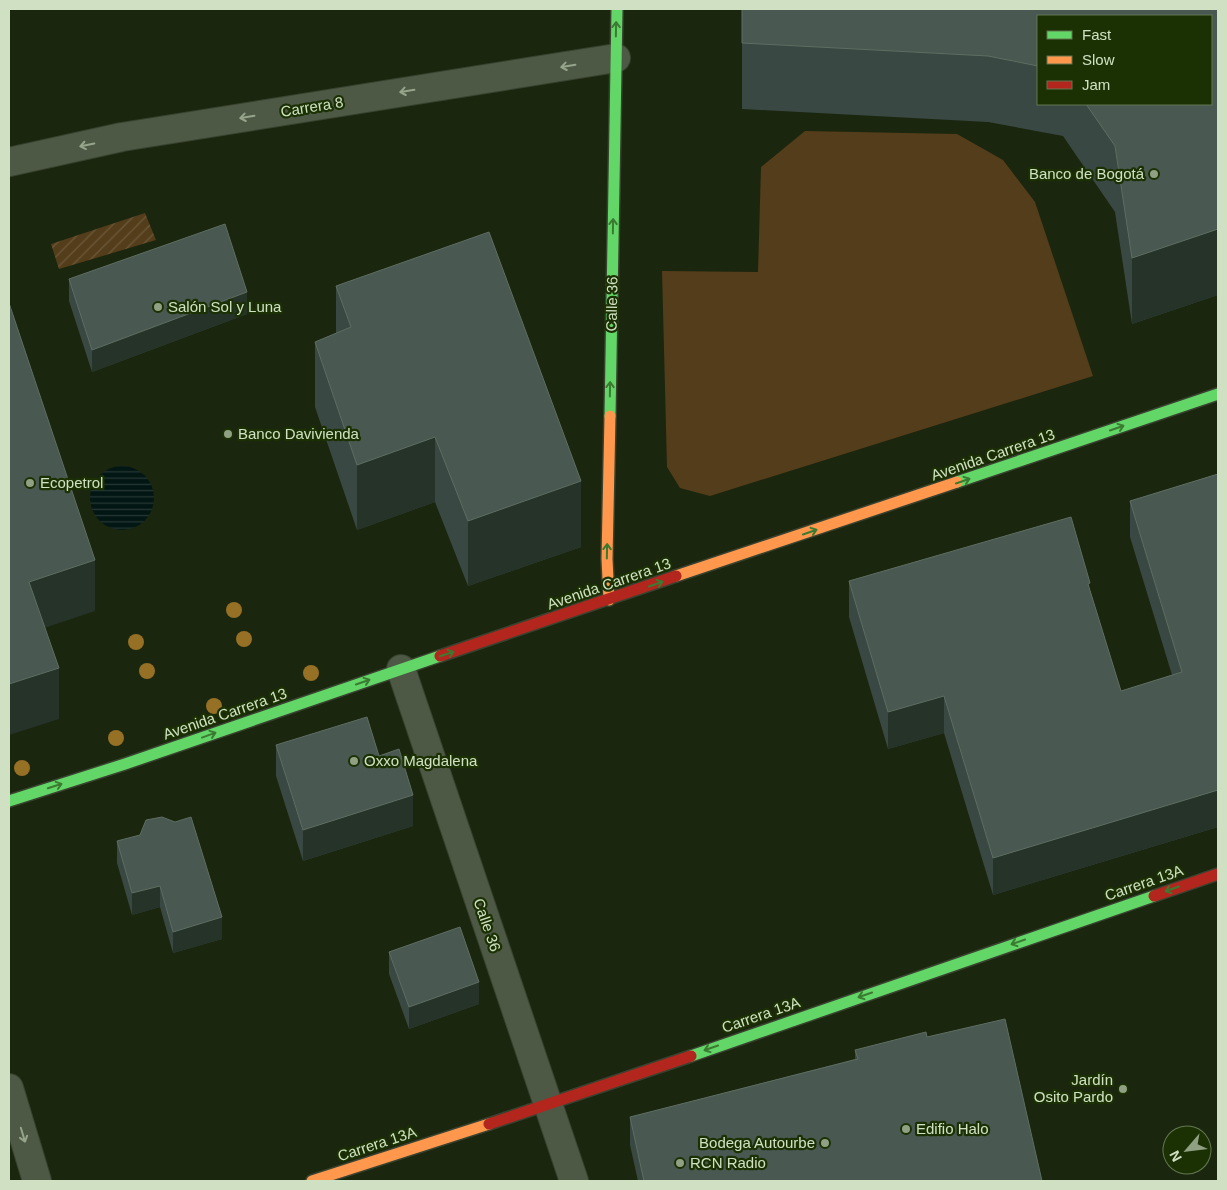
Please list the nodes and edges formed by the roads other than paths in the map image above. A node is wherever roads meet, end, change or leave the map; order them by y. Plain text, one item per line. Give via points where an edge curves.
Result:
1 (617, 9) edge
2 (616, 58) junction
3 (9, 162) edge
4 (1218, 394) edge
5 (609, 600) junction
6 (401, 669) junction
7 (9, 801) edge
8 (1218, 874) edge
9 (9, 1088) edge
10 (548, 1105) junction
11 (37, 1181) edge
12 (312, 1181) edge
13 (574, 1181) edge

2 -> 1 street, Calle 36
2 -> 3 street, Carrera 8 via 122,137
5 -> 2 street, Calle 36 via 607,559
5 -> 4 street, Avenida Carrera 13
6 -> 5 street, Avenida Carrera 13
7 -> 6 street, Avenida Carrera 13
6 - 10 street, Calle 36
8 -> 10 street, Carrera 13A
9 -> 11 street
10 - 12 street, Carrera 13A
10 - 13 street, Calle 36

